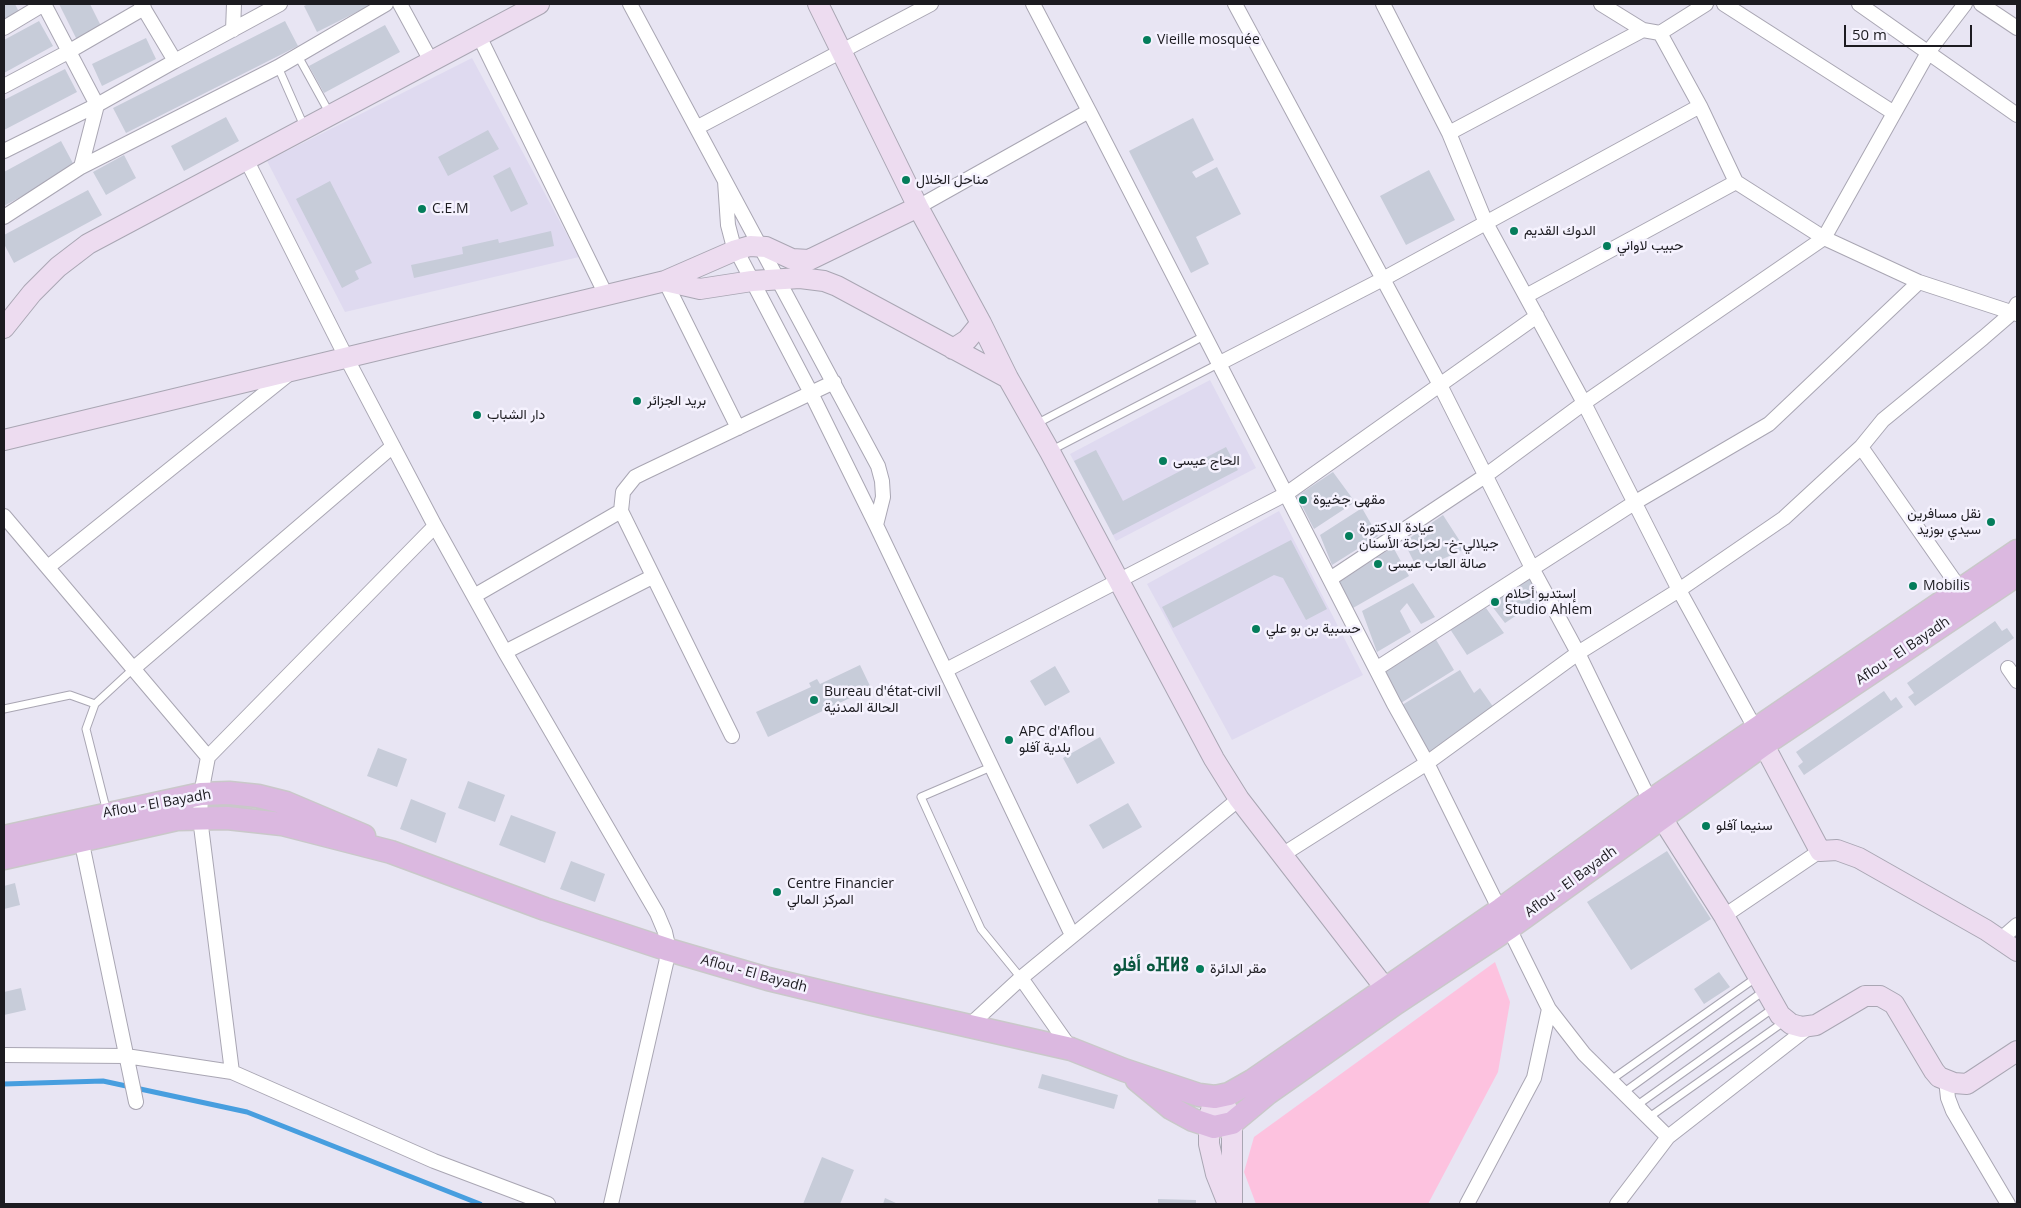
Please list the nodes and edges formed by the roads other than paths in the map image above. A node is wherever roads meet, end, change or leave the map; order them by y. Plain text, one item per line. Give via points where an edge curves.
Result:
1 (44, 4) edge
2 (234, 4) edge
3 (280, 4) edge
4 (386, 4) edge
5 (400, 4) edge
6 (539, 4) edge
7 (630, 4) edge
8 (818, 4) edge
9 (931, 4) edge
10 (1033, 4) edge
11 (1235, 4) edge
12 (1382, 4) edge
13 (1601, 4) edge
14 (1706, 4) edge
15 (1724, 4) edge
16 (1859, 4) edge
17 (1965, 4) edge
18 (1981, 4) edge
19 (143, 6) edge
20 (4, 28) edge
21 (2017, 28) edge
22 (233, 30) junction
23 (1643, 30) junction
24 (1660, 32) junction
25 (479, 36) junction
26 (843, 49) junction
27 (1929, 51) junction
28 (68, 52) junction
29 (298, 56) junction
30 (431, 61) junction
31 (175, 62) junction
32 (278, 67) junction
33 (4, 86) edge
34 (96, 105) junction
35 (1700, 106) junction
36 (1089, 111) junction
37 (1894, 113) junction
38 (331, 114) junction
39 (2017, 114) edge
40 (698, 127) junction
41 (305, 128) junction
42 (1449, 132) junction
43 (4, 151) edge
44 (246, 159) junction
45 (81, 167) junction
46 (725, 181) junction
47 (1736, 182) junction
48 (918, 207) junction
49 (4, 216) edge
50 (1486, 223) junction
51 (1824, 238) junction
52 (760, 246) junction
53 (736, 250) junction
54 (779, 279) junction
55 (1383, 279) junction
56 (665, 281) junction
57 (752, 281) junction
58 (1919, 282) junction
59 (606, 295) junction
60 (1526, 296) junction
61 (2015, 310) edge
62 (1537, 316) junction
63 (981, 323) junction
64 (4, 328) edge
65 (1204, 336) junction
66 (953, 349) junction
67 (346, 358) junction
68 (1218, 364) junction
69 (294, 370) junction
70 (1008, 378) junction
71 (834, 382) junction
72 (1440, 385) junction
73 (811, 393) junction
74 (1584, 403) junction
75 (1034, 425) junction
76 (738, 428) junction
77 (10, 438) edge
78 (394, 446) junction
79 (1861, 447) junction
80 (1050, 452) junction
81 (1485, 476) junction
82 (1286, 494) junction
83 (1634, 503) junction
84 (621, 511) junction
85 (4, 516) edge
86 (876, 525) junction
87 (436, 526) junction
88 (2017, 551) edge
89 (48, 567) junction
90 (1532, 568) junction
91 (2017, 574) edge
92 (652, 577) junction
93 (1330, 579) junction
94 (1117, 580) junction
95 (1678, 590) junction
96 (474, 596) junction
97 (1966, 597) junction
98 (505, 652) junction
99 (1578, 653) junction
100 (134, 668) junction
101 (2008, 668) dead end
102 (1376, 669) junction
103 (946, 670) junction
104 (2017, 681) edge
105 (95, 704) junction
106 (4, 709) edge
107 (732, 736) dead end
108 (1759, 737) junction
109 (208, 757) junction
110 (1427, 763) junction
111 (991, 768) junction
112 (201, 794) junction
113 (1239, 799) junction
114 (1656, 809) junction
115 (200, 818) junction
116 (109, 822) junction
117 (4, 837) edge
118 (81, 839) junction
119 (1820, 851) junction
120 (390, 852) junction
121 (1282, 855) junction
122 (4, 858) edge
123 (1724, 916) junction
124 (1505, 919) junction
125 (2017, 924) edge
126 (1072, 935) junction
127 (2009, 945) edge
128 (668, 950) junction
129 (1021, 978) junction
130 (1390, 995) junction
131 (1771, 999) junction
132 (1549, 1009) junction
133 (970, 1025) junction
134 (1809, 1027) junction
135 (1071, 1049) junction
136 (2017, 1051) edge
137 (4, 1055) edge
138 (127, 1060) junction
139 (1124, 1070) junction
140 (232, 1072) junction
141 (1611, 1080) junction
142 (1946, 1080) junction
143 (1624, 1093) junction
144 (1215, 1097) junction
145 (136, 1102) dead end
146 (1636, 1106) junction
147 (1648, 1118) junction
148 (1232, 1122) junction
149 (1208, 1126) junction
150 (1668, 1137) junction
151 (548, 1204) edge
152 (611, 1204) edge
153 (1230, 1204) edge
154 (1467, 1204) edge
155 (1617, 1204) edge
156 (2008, 1204) edge

1 - 20 street
1 - 28 street
2 - 22 street
3 - 22 street
4 - 29 street
5 - 30 street
6 - 25 street
7 - 40 street
8 - 26 street
9 - 26 street
10 - 36 street
11 - 55 street
12 - 42 street
13 - 23 street
14 - 24 street
15 - 37 street
16 - 27 street
17 - 27 street
18 - 21 street
19 - 28 street
19 - 31 street
22 - 31 street
23 - 24 street
23 - 42 street
24 - 35 street
25 - 30 street
25 - 59 street
26 - 40 street
26 - 48 street
27 - 37 street
27 - 39 street
28 - 33 street
28 - 34 street
29 - 32 street
29 - 38 lane
30 - 38 street
31 - 34 street
32 - 41 lane
32 - 45 street
34 - 43 street
34 - 45 street
35 - 47 street
35 - 50 street
36 - 48 street
36 - 65 street
37 - 51 street
38 - 41 street
40 - 46 street
41 - 44 street
42 - 50 street
44 - 64 street via 88,244 51,274
44 - 67 street
45 - 49 street
46 - 52 street
46 - 53 street via 729,231
47 - 51 street
47 - 60 street
48 - 52 street via 809,260 792,259
48 - 63 street
50 - 55 street
50 - 60 street
51 - 58 street
51 - 74 street
52 - 53 street
52 - 54 street
53 - 56 street
53 - 57 street
54 - 57 street
54 - 66 street via 813,279 837,286
54 - 71 street
55 - 68 street
55 - 72 street
56 - 57 street via 700,289
56 - 59 street
56 - 76 street
57 - 73 street
58 - 61 street
58 - 83 street via 1769,424
59 - 67 street
60 - 62 street
61 - 79 street via 1883,420
62 - 72 street
62 - 74 street
63 - 66 street via 967,340
63 - 70 street
65 - 68 street
65 - 75 lane
66 - 70 street
67 - 69 street
67 - 78 street
68 - 80 lane
68 - 82 street
69 - 77 street
69 - 89 street
70 - 75 street
71 - 73 street
71 - 86 street via 881,474 883,497
72 - 81 street
72 - 82 street
73 - 76 street
73 - 86 street
74 - 81 street
74 - 83 street
75 - 80 street
76 - 84 street via 635,477 623,492
78 - 87 street
78 - 100 street
79 - 95 street via 1784,518
79 - 97 street
80 - 94 street
81 - 90 street
81 - 93 street
82 - 93 street
82 - 94 street
83 - 90 street
83 - 95 street
84 - 92 street
84 - 96 street
85 - 89 street
86 - 103 street
87 - 96 street
87 - 109 street
88 - 97 main road, Aflou - El Bayadh
89 - 100 street
90 - 99 street
90 - 102 street
91 - 97 main road, Aflou - El Bayadh
92 - 98 street
92 - 107 street
93 - 102 street
94 - 103 street
94 - 113 street
95 - 99 street
95 - 108 street
96 - 98 street
97 - 108 main road, Aflou - El Bayadh
98 - 128 street via 657,913
99 - 110 street
99 - 114 street
100 - 105 lane
100 - 109 street
101 - 104 street
102 - 110 street
103 - 111 street
105 - 106 lane via 70,695
105 - 116 lane via 86,729
108 - 114 main road, Aflou - El Bayadh
108 - 119 street
109 - 112 street
110 - 121 street
110 - 124 street
111 - 126 street
111 - 129 lane via 921,797 981,930
112 - 115 street
112 - 116 main road, Aflou - El Bayadh
112 - 120 main road, Aflou - El Bayadh via 230,793 286,803 362,834
113 - 121 street
113 - 126 street
114 - 123 street
114 - 124 main road, Aflou - El Bayadh
115 - 116 main road, Aflou - El Bayadh
115 - 120 main road, Aflou - El Bayadh via 282,824
115 - 140 street
116 - 117 main road, Aflou - El Bayadh
116 - 118 main road, Aflou - El Bayadh
118 - 122 main road, Aflou - El Bayadh
118 - 138 street
119 - 123 street
119 - 127 street via 1837,850 1859,858
120 - 128 main road, Aflou - El Bayadh
121 - 130 street
123 - 131 street
124 - 130 main road, Aflou - El Bayadh
124 - 132 street
125 - 127 street
126 - 129 street
128 - 133 main road, Aflou - El Bayadh via 777,981
128 - 152 street
129 - 133 street
129 - 135 street
130 - 144 main road, Aflou - El Bayadh via 1242,1088
130 - 148 main road, Aflou - El Bayadh
131 - 134 street via 1796,1026
131 - 141 lane
131 - 143 lane
131 - 146 lane
131 - 147 lane
132 - 141 street via 1571,1040
132 - 154 street via 1534,1078
133 - 135 main road, Aflou - El Bayadh
134 - 142 street via 1865,996 1880,996 1894,1004 1934,1071
134 - 150 street
135 - 139 main road, Aflou - El Bayadh
136 - 142 street via 1967,1084
137 - 138 street
138 - 140 street
138 - 145 street
139 - 144 main road, Aflou - El Bayadh via 1199,1095
139 - 149 main road, Aflou - El Bayadh via 1182,1115
140 - 151 street via 434,1161
141 - 143 street
142 - 156 street via 1953,1111
143 - 146 street
144 - 148 street
144 - 149 street
146 - 147 street
147 - 150 street
148 - 149 main road, Aflou - El Bayadh via 1224,1126
148 - 153 street
149 - 153 street via 1212,1159
150 - 155 street

